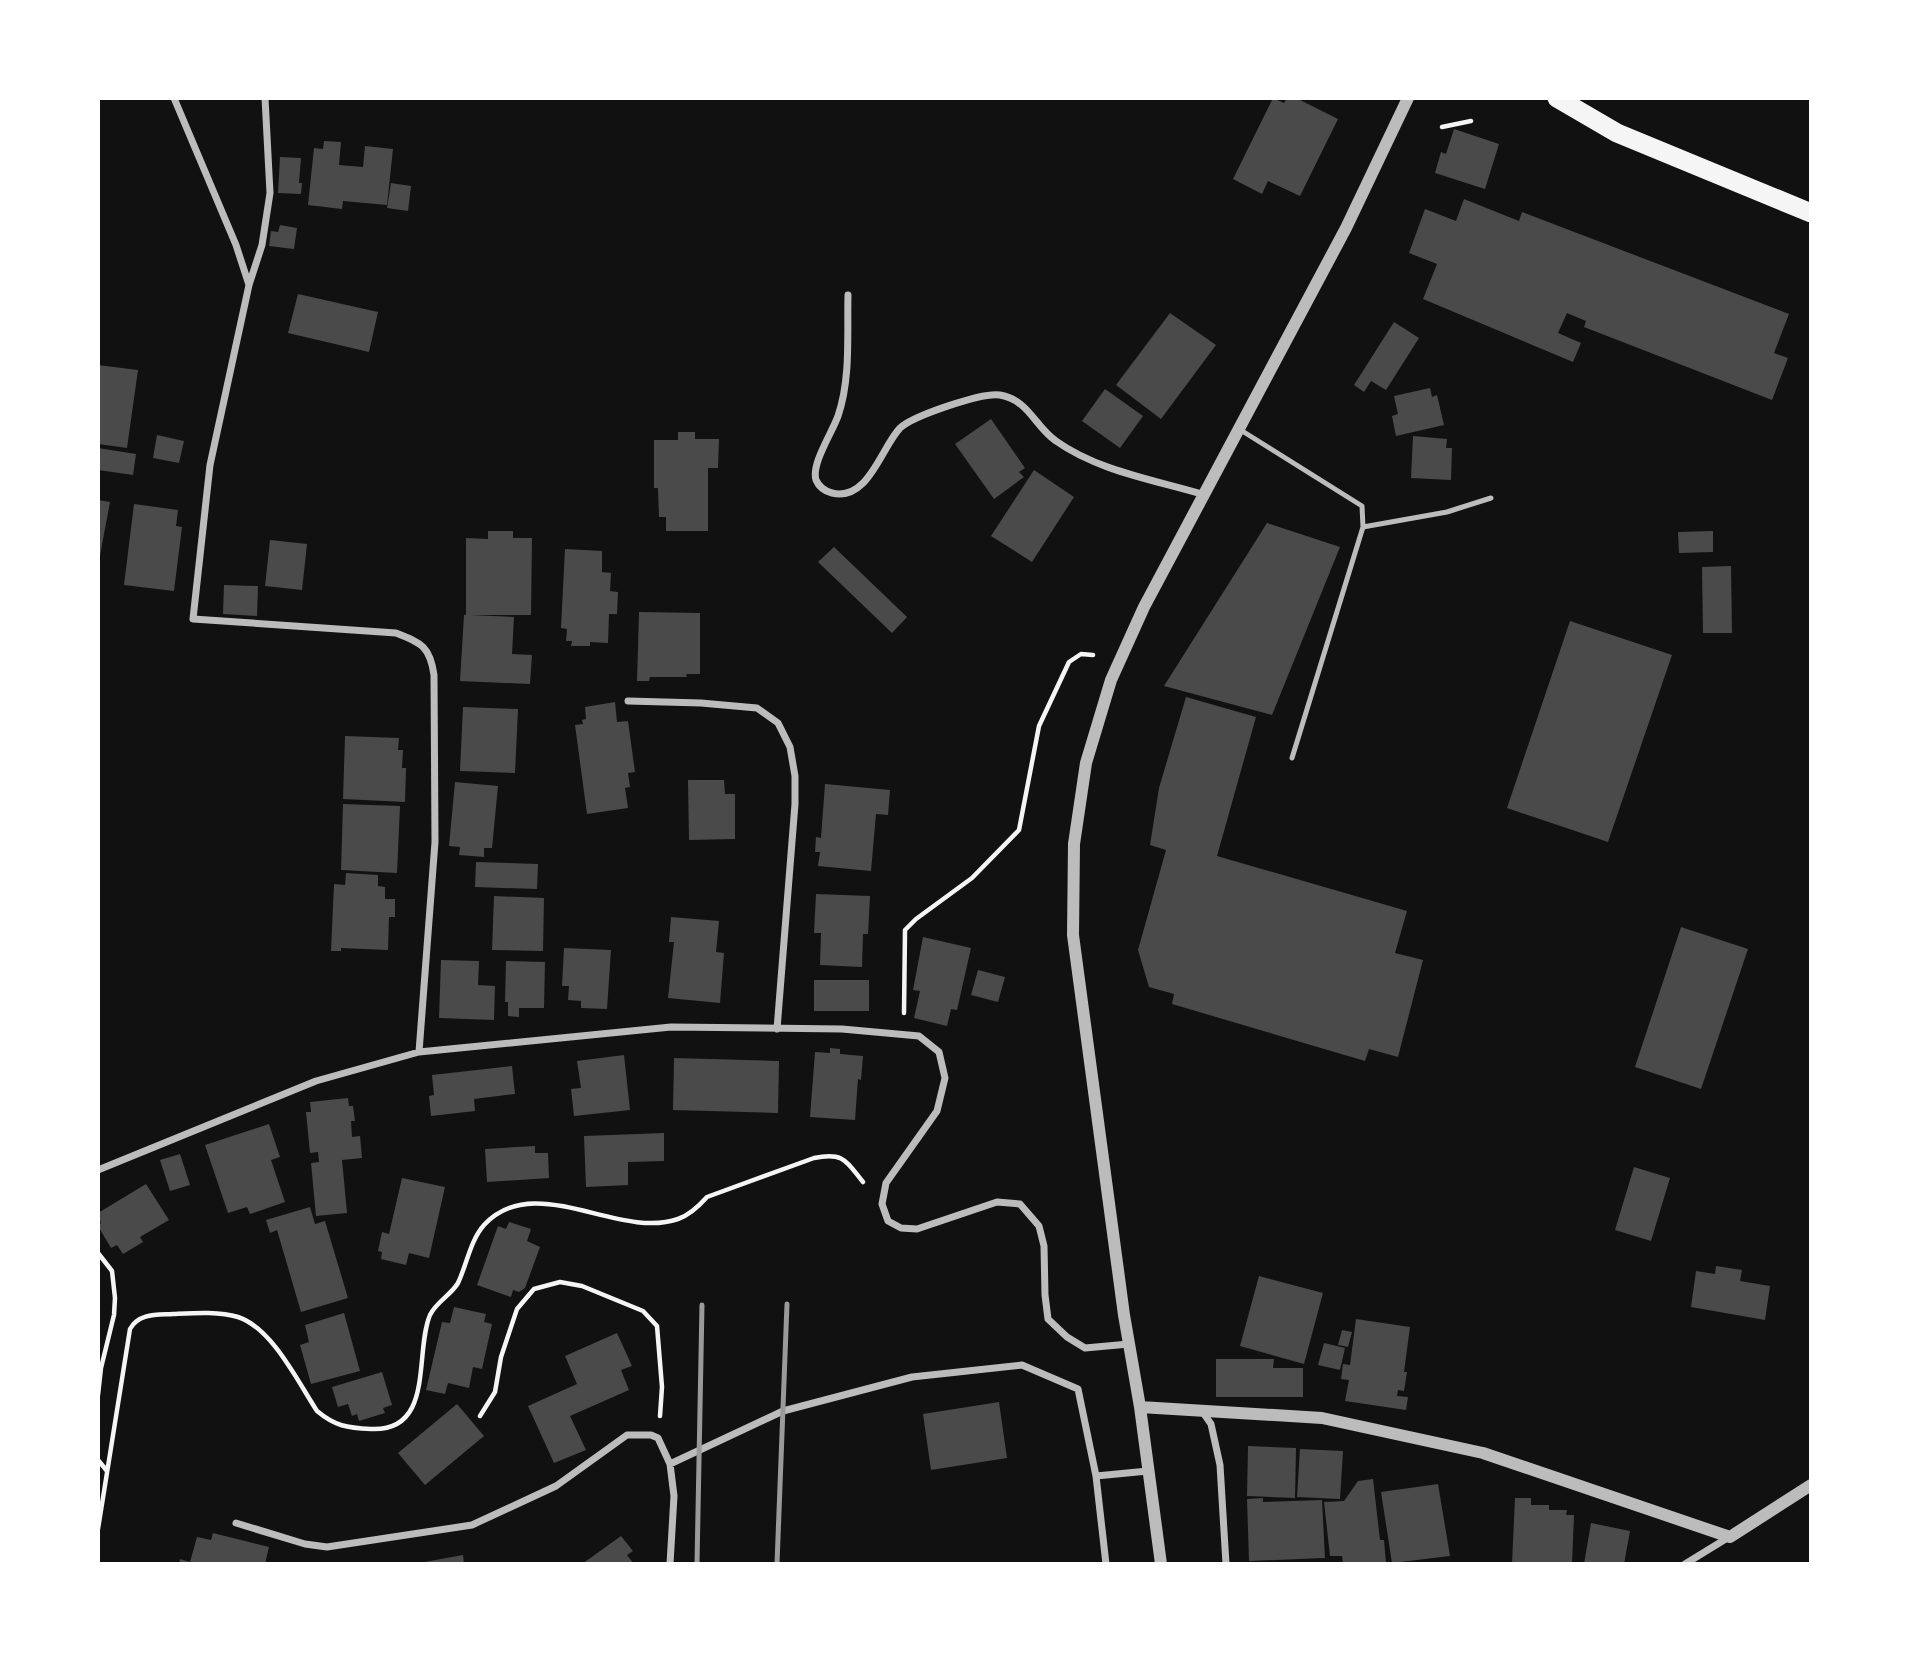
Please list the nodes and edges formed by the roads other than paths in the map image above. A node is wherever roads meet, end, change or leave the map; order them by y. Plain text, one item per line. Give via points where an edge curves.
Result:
1 (174, 98) edge
2 (265, 98) edge
3 (1408, 98) edge
4 (1557, 98) edge
5 (1811, 213) edge
6 (249, 285) junction
7 (848, 295) dead end
8 (1239, 429) junction
9 (1205, 495) junction
10 (1491, 498) dead end
11 (1363, 527) junction
12 (628, 701) dead end
13 (1292, 758) dead end
14 (777, 1029) junction
15 (419, 1052) junction
16 (98, 1170) edge
17 (1129, 1344) junction
18 (1140, 1407) junction
19 (1200, 1409) junction
20 (670, 1464) junction
21 (1148, 1471) junction
22 (1097, 1476) junction
23 (1811, 1485) edge
24 (236, 1522) dead end
25 (1730, 1537) junction
26 (670, 1564) edge
27 (1106, 1564) edge
28 (1161, 1564) edge
29 (1226, 1564) edge
30 (1685, 1564) edge

1 - 6 street
2 - 6 street via 270,193 262,245
3 - 8 street via 1346,228
4 - 5 highway via 1617,133
6 - 15 street via 210,465 193,619 396,633 415,640 431,656 435,842
7 - 9 street via 844,397 815,468 819,487 826,491 851,492 867,478 901,427 958,401 999,395 1026,407 1053,439 1086,460
8 - 9 street
8 - 11 lane via 1362,506
9 - 17 street via 1144,607 1111,680 1086,763 1074,844 1073,934
10 - 11 lane via 1447,512
11 - 13 lane
12 - 14 street via 757,708 778,723 790,747 795,804
14 - 15 street via 671,1027
14 - 17 street via 919,1036 939,1052 946,1078 937,1111 886,1184 882,1205 888,1221 917,1229 997,1202 1020,1204 1040,1226 1048,1319 1085,1348
15 - 16 street via 316,1081
17 - 18 street
18 - 19 street
18 - 21 street
19 - 25 street via 1322,1418 1483,1453
19 - 29 street via 1211,1424 1220,1465
20 - 22 street via 783,1411 912,1377 1022,1365 1078,1389
20 - 24 street via 658,1438 627,1434 556,1486 472,1525 327,1547
20 - 26 street via 674,1496
21 - 22 street
21 - 28 street
22 - 27 street
23 - 25 street
25 - 30 street

